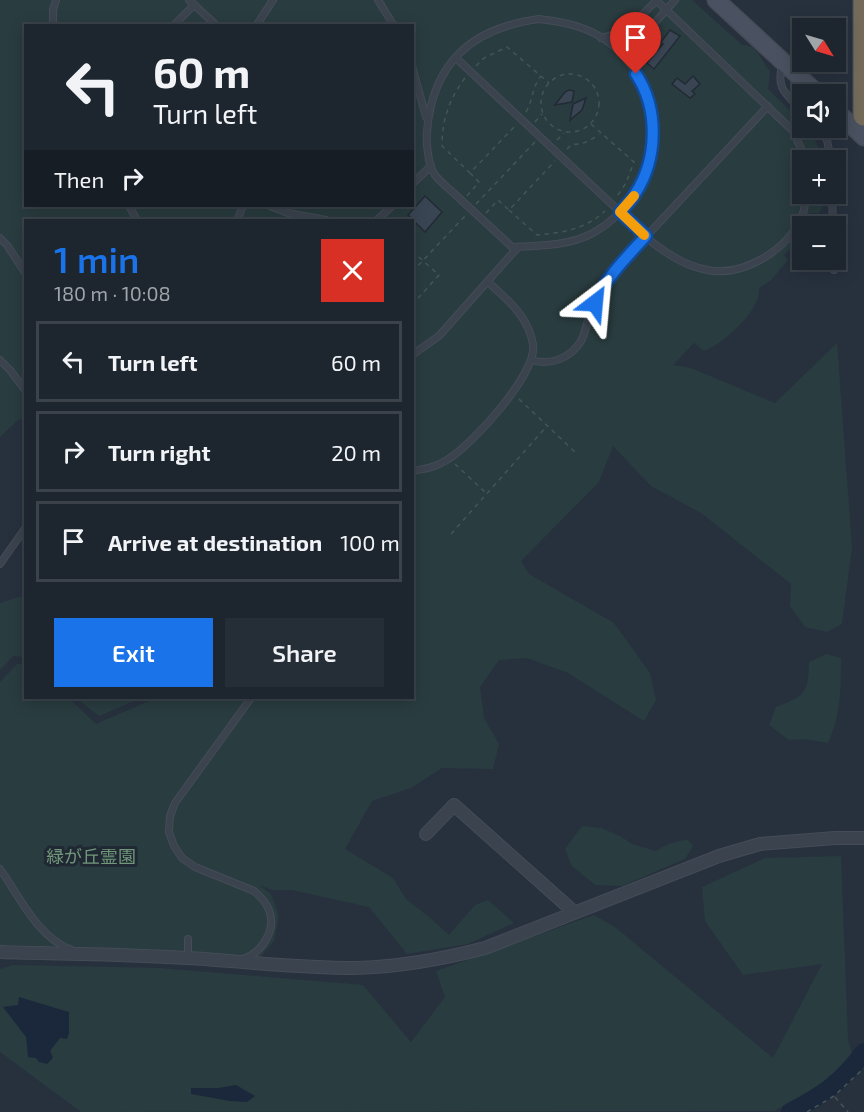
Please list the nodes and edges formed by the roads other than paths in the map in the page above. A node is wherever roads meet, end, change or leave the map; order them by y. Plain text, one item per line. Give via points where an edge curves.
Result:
1 (56, 0) edge
2 (273, 0) edge
3 (378, 0) edge
4 (657, 0) edge
5 (675, 0) edge
6 (716, 0) edge
7 (864, 0) edge
8 (191, 2) edge
9 (666, 9) junction
10 (53, 24) edge
11 (174, 24) edge
12 (215, 24) edge
13 (257, 24) edge
14 (393, 24) edge
15 (601, 38) junction
16 (456, 58) junction
17 (783, 62) junction
18 (414, 73) edge
19 (636, 74) junction
20 (807, 84) edge
21 (792, 100) edge
22 (768, 106) junction
23 (849, 116) edge
24 (428, 124) junction
25 (864, 137) edge
26 (802, 150) edge
27 (431, 166) junction
28 (414, 182) edge
29 (804, 204) edge
30 (273, 207) edge
31 (391, 207) edge
32 (620, 212) junction
33 (321, 219) edge
34 (378, 219) edge
35 (646, 236) junction
36 (0, 238) edge
37 (518, 247) junction
38 (24, 271) edge
39 (488, 282) junction
40 (414, 354) edge
41 (0, 360) edge
42 (532, 360) junction
43 (24, 388) edge
44 (414, 471) edge
45 (24, 529) edge
46 (0, 564) edge
47 (250, 699) edge
48 (426, 834) dead end
49 (864, 838) edge
50 (0, 869) edge
51 (574, 912) junction
52 (188, 939) dead end
53 (0, 952) edge
54 (87, 955) junction
55 (188, 958) junction
56 (232, 962) junction

1 - 10 lane
2 - 13 lane
3 - 14 lane
4 - 9 lane
4 - 15 lane via 625,32
5 - 9 lane
6 - 17 street
7 - 23 highway
8 - 11 lane
8 - 12 lane
9 - 19 lane via 634,46
9 - 22 lane
15 - 16 lane via 564,22 513,22 489,31
15 - 19 lane via 628,61
16 - 24 lane via 437,86
16 - 32 lane
17 - 20 street
17 - 21 lane via 780,87
18 - 24 lane
19 - 32 lane via 651,111 653,140 648,168 635,195
22 - 26 lane via 793,131
22 - 35 lane
23 - 25 street
24 - 27 lane
27 - 28 lane
27 - 37 lane via 434,174 462,201 512,247
29 - 35 lane via 802,216 779,249 725,271 693,266 671,256
30 - 33 lane
31 - 34 lane
32 - 35 lane
32 - 37 lane via 592,234 565,243
35 - 42 lane via 600,292 580,343 572,352 555,362
36 - 38 lane
37 - 39 lane
39 - 40 lane via 439,336
39 - 42 lane via 520,312 533,346
41 - 43 lane
42 - 44 lane via 512,392 468,444 435,467
45 - 46 lane
47 - 56 lane via 180,795 170,816 169,832 182,858 254,891 269,911 265,941 258,951
48 - 51 street via 454,805
49 - 51 street via 759,844
50 - 54 lane via 43,930 64,947
51 - 56 street via 485,948 421,961 356,968
52 - 55 lane
53 - 54 street
54 - 55 street
55 - 56 street

